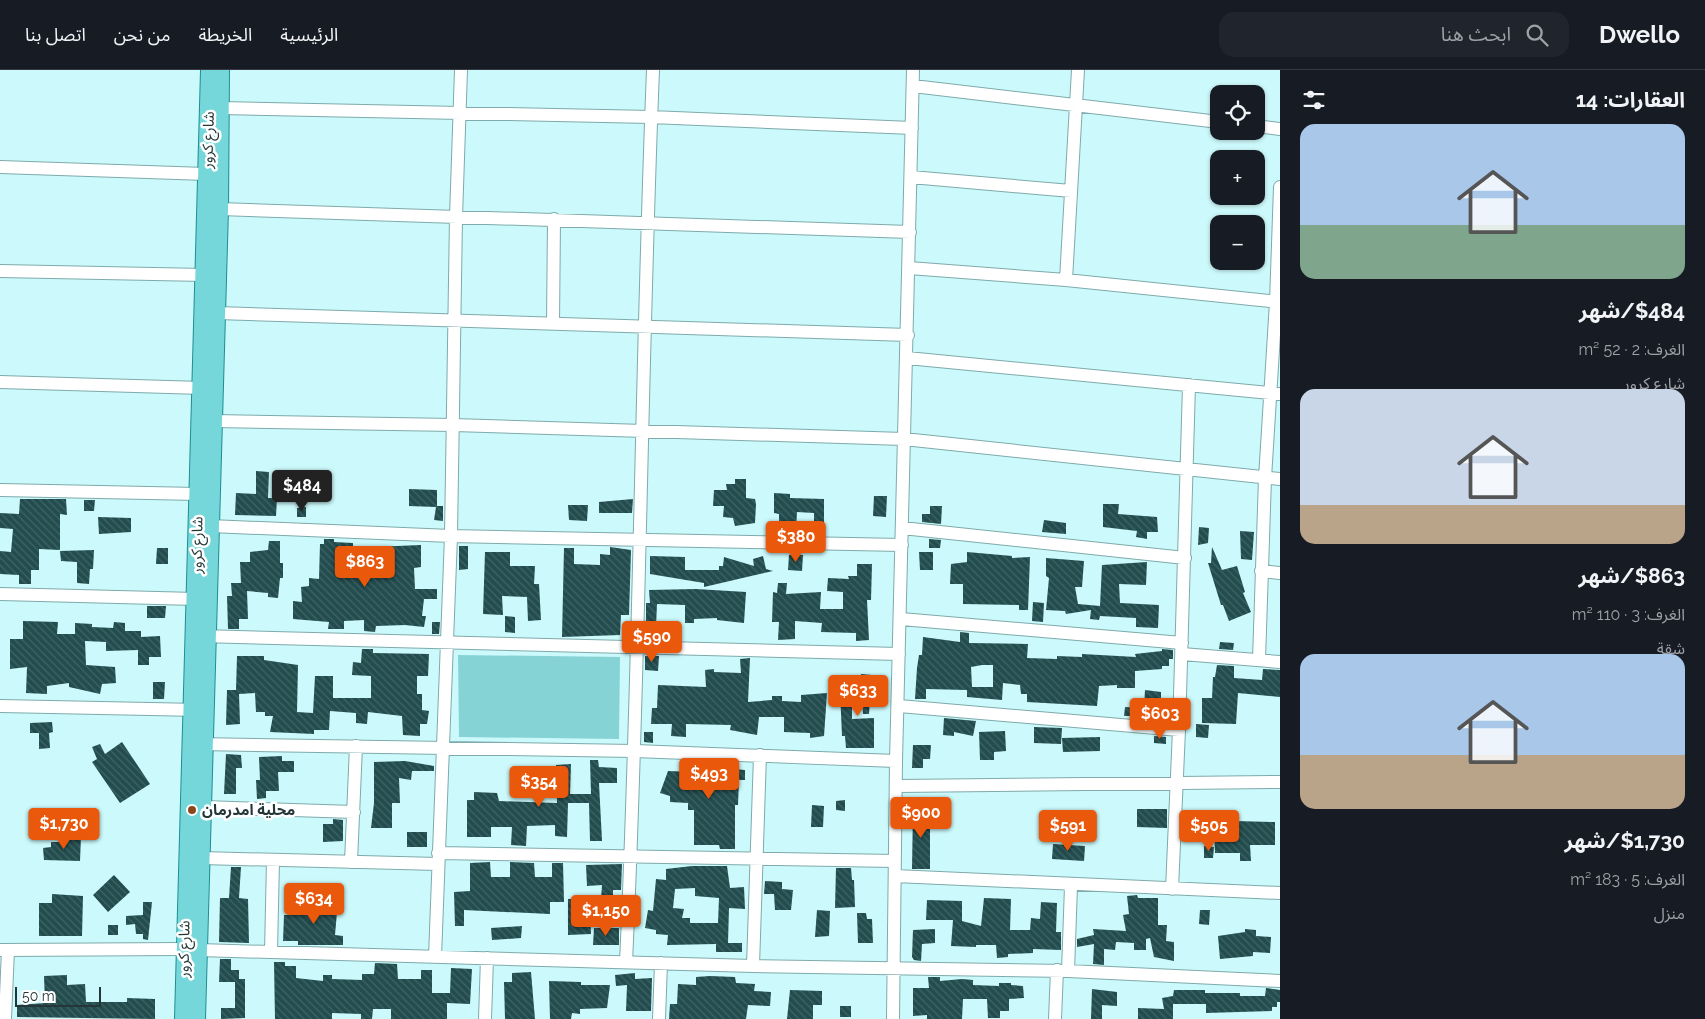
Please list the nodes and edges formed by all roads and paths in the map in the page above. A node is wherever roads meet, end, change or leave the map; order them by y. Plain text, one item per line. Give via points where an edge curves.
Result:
1 (210, 70) edge
2 (221, 70) edge
3 (461, 70) edge
4 (653, 70) edge
5 (913, 70) edge
6 (1078, 70) edge
7 (913, 86) junction
8 (1077, 106) junction
9 (221, 108) junction
10 (459, 112) junction
11 (651, 117) junction
12 (1210, 121) edge
13 (1265, 127) edge
14 (912, 128) junction
15 (1280, 129) edge
16 (0, 167) edge
17 (206, 174) junction
18 (911, 177) junction
19 (1280, 187) edge
20 (1070, 191) junction
21 (220, 209) junction
22 (456, 217) junction
23 (554, 219) junction
24 (647, 222) junction
25 (1279, 222) edge
26 (910, 232) junction
27 (910, 268) junction
28 (0, 271) edge
29 (205, 275) junction
30 (1066, 280) junction
31 (1278, 302) edge
32 (217, 313) junction
33 (456, 321) junction
34 (553, 324) junction
35 (644, 327) junction
36 (908, 334) junction
37 (907, 358) junction
38 (0, 382) edge
39 (1189, 385) junction
40 (202, 388) junction
41 (1274, 394) edge
42 (213, 421) junction
43 (454, 425) junction
44 (642, 431) junction
45 (904, 439) junction
46 (1187, 471) junction
47 (1265, 478) junction
48 (1280, 479) edge
49 (0, 490) edge
50 (198, 494) junction
51 (210, 526) junction
52 (902, 528) junction
53 (451, 536) junction
54 (640, 539) junction
55 (902, 545) junction
56 (1185, 558) junction
57 (1261, 571) junction
58 (1280, 573) edge
59 (0, 594) edge
60 (196, 598) junction
61 (901, 620) junction
62 (201, 636) junction
63 (447, 643) junction
64 (638, 647) junction
65 (1182, 648) junction
66 (899, 654) junction
67 (1259, 660) junction
68 (1280, 662) edge
69 (0, 706) edge
70 (899, 706) junction
71 (199, 710) junction
72 (1180, 730) junction
73 (198, 744) junction
74 (356, 746) junction
75 (443, 747) junction
76 (635, 752) junction
77 (760, 755) junction
78 (896, 761) junction
79 (1280, 782) edge
80 (1177, 783) junction
81 (897, 786) junction
82 (203, 806) junction
83 (354, 812) junction
84 (195, 839) junction
85 (631, 856) junction
86 (201, 858) junction
87 (438, 858) junction
88 (273, 860) junction
89 (755, 860) junction
90 (895, 861) junction
91 (351, 862) junction
92 (895, 876) junction
93 (1071, 886) junction
94 (1172, 889) junction
95 (1280, 893) edge
96 (192, 949) junction
97 (4, 950) edge
98 (271, 952) junction
99 (435, 957) junction
100 (487, 958) junction
101 (626, 962) junction
102 (661, 963) junction
103 (753, 966) junction
104 (894, 969) junction
105 (1062, 970) junction
106 (1280, 981) edge
107 (5, 1019) edge
108 (183, 1019) edge
109 (197, 1019) edge
110 (485, 1019) edge
111 (658, 1019) edge
112 (893, 1019) edge
113 (1055, 1019) edge

1 - 17 main road, شارع كرور
2 - 9 main road, شارع كرور
3 - 10 street
4 - 11 street
5 - 7 street
6 - 8 street
7 - 8 street
7 - 14 street
8 - 12 street
8 - 20 street
9 - 10 street
9 - 21 main road, شارع كرور
10 - 11 street
10 - 22 street
11 - 14 street
11 - 24 street
13 - 15 street
14 - 18 street
16 - 17 street
17 - 29 main road, شارع كرور
18 - 20 street
18 - 26 street
19 - 25 street
20 - 30 street
21 - 22 street
21 - 32 main road, شارع كرور
22 - 23 street
22 - 33 street
23 - 24 street
23 - 34 street
24 - 26 street
24 - 35 street
25 - 31 street
26 - 27 street
27 - 30 street
27 - 36 street
28 - 29 street
29 - 40 main road, شارع كرور
30 - 31 street
31 - 41 street
32 - 33 street
32 - 42 main road, شارع كرور
33 - 34 street
33 - 43 street
34 - 35 street
35 - 36 street
35 - 44 street
36 - 37 street
37 - 39 street
37 - 45 street
38 - 40 street
39 - 41 street
39 - 46 street
40 - 50 main road, شارع كرور
41 - 47 street
42 - 43 street
42 - 51 main road, شارع كرور
43 - 44 street
43 - 53 street
44 - 45 street
44 - 54 street
45 - 46 street
45 - 52 street
46 - 47 street
46 - 56 street
47 - 48 street
47 - 57 street
49 - 50 street
50 - 60 main road, شارع كرور
51 - 53 street
51 - 62 main road, شارع كرور
52 - 55 street
52 - 56 street
53 - 54 street
53 - 63 street
54 - 55 street
54 - 64 street
55 - 61 street
56 - 65 street
57 - 58 street
57 - 67 street
59 - 60 street
60 - 62 main road, شارع كرور
61 - 65 street
61 - 66 street
62 - 63 street
62 - 71 main road, شارع كرور
63 - 64 street
63 - 75 street
64 - 66 street
64 - 76 street
65 - 67 street
65 - 72 street
66 - 70 street
67 - 68 street
69 - 71 street
70 - 72 street
70 - 78 street
71 - 73 main road, شارع كرور
72 - 80 street
73 - 74 street
73 - 82 main road, شارع كرور
73 - 84 main road, شارع كرور
74 - 75 street
74 - 83 street
75 - 76 street
75 - 87 street
76 - 77 street
76 - 85 street
77 - 78 street
77 - 89 street
78 - 81 street
79 - 80 street
80 - 81 street
80 - 94 street
81 - 90 street
82 - 83 street
82 - 84 main road, شارع كرور
83 - 91 street
84 - 86 main road, شارع كرور
84 - 96 main road, شارع كرور
85 - 87 street
85 - 89 street
85 - 101 street
86 - 88 street
86 - 96 main road, شارع كرور
87 - 91 street
87 - 99 street
88 - 91 street
88 - 98 street
89 - 90 street
89 - 103 street
90 - 92 street
92 - 93 street
92 - 104 street
93 - 94 street
93 - 105 street
94 - 95 street
96 - 97 street
96 - 98 street
96 - 108 main road, شارع كرور
96 - 109 main road, شارع كرور
97 - 107 street
98 - 99 street
99 - 100 street
100 - 101 street
100 - 110 street
101 - 102 street
102 - 103 street
102 - 111 street
103 - 104 street
104 - 105 street
104 - 112 street
105 - 106 street
105 - 113 street

